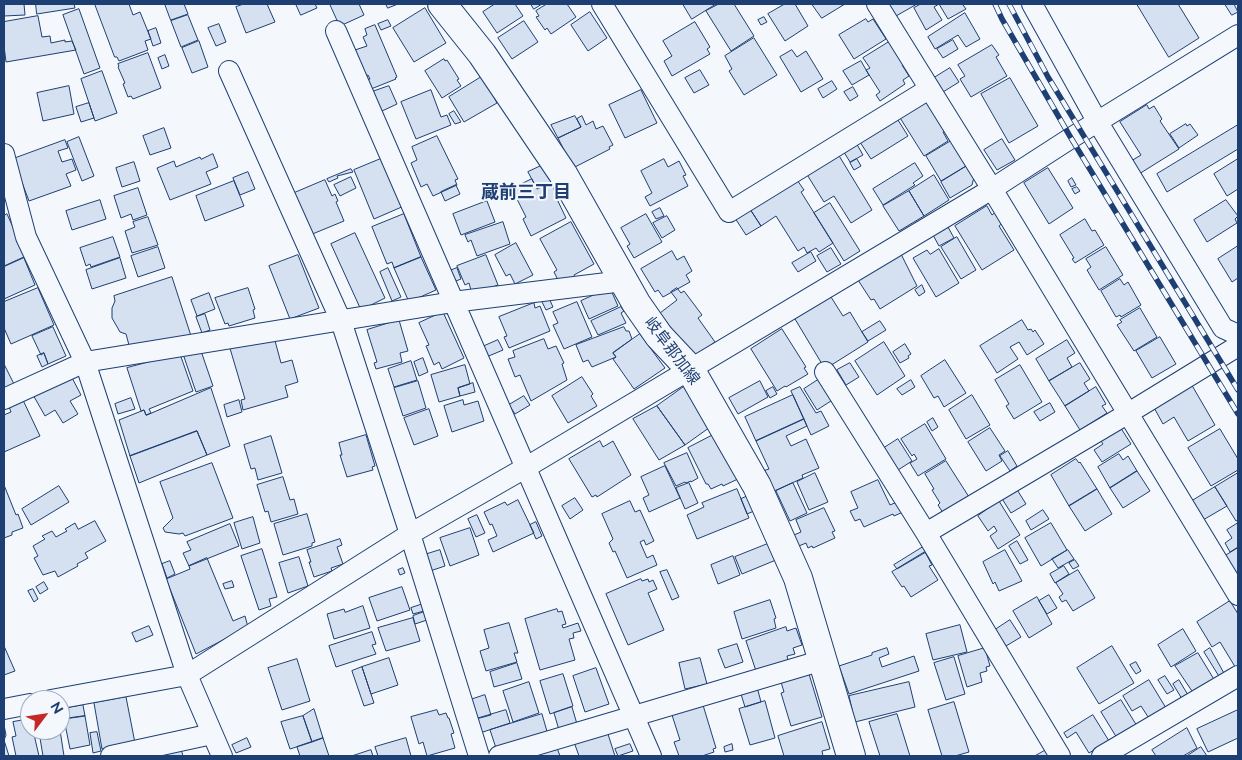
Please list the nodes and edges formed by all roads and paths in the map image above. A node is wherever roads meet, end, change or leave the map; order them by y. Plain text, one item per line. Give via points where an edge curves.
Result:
1 (442, 4) edge
2 (602, 4) edge
3 (877, 4) edge
4 (1032, 4) edge
5 (336, 32) dead end
6 (1238, 35) edge
7 (229, 71) dead end
8 (929, 89) junction
9 (1097, 122) junction
10 (4, 154) edge
11 (992, 189) junction
12 (623, 281) junction
13 (453, 302) junction
14 (341, 321) junction
15 (1238, 335) edge
16 (1238, 346) edge
17 (85, 362) junction
18 (690, 369) junction
19 (825, 372) dead end
20 (4, 399) edge
21 (1127, 414) junction
22 (525, 468) junction
23 (926, 532) junction
24 (410, 534) junction
25 (1238, 595) edge
26 (823, 660) junction
27 (187, 675) junction
28 (1238, 676) edge
29 (70, 697) edge
30 (20, 706) edge
31 (4, 709) edge
32 (635, 716) junction
33 (212, 734) junction
34 (1126, 750) edge
35 (111, 756) edge
36 (222, 756) edge
37 (479, 756) edge
38 (499, 756) edge
39 (651, 756) edge
40 (851, 756) edge
41 (1060, 756) edge
42 (1102, 756) edge

1 - 12 main road, 岐阜那加線 via 482,54 563,174
2 - 8 street via 729,212
3 - 8 street
4 - 9 street
5 - 13 street
6 - 9 street
7 - 14 street
8 - 11 street
9 - 11 street
9 - 15 street via 1223,328
10 - 17 street via 26,237
11 - 18 street
11 - 21 street
12 - 13 street
12 - 18 main road, 岐阜那加線 via 659,336
13 - 14 street
13 - 22 street
14 - 17 street
14 - 24 street
16 - 21 street
17 - 20 street
17 - 27 street
18 - 22 street
18 - 26 main road, 岐阜那加線 via 757,486 798,578
19 - 23 street
21 - 23 street
21 - 25 street
22 - 24 street
22 - 32 street
23 - 41 street
24 - 27 street
24 - 37 street
26 - 32 street
26 - 40 main road, 岐阜那加線
27 - 29 street
27 - 33 street
28 - 34 street
30 - 31 street
32 - 38 street
32 - 39 street
33 - 35 street
33 - 36 street
34 - 42 street

